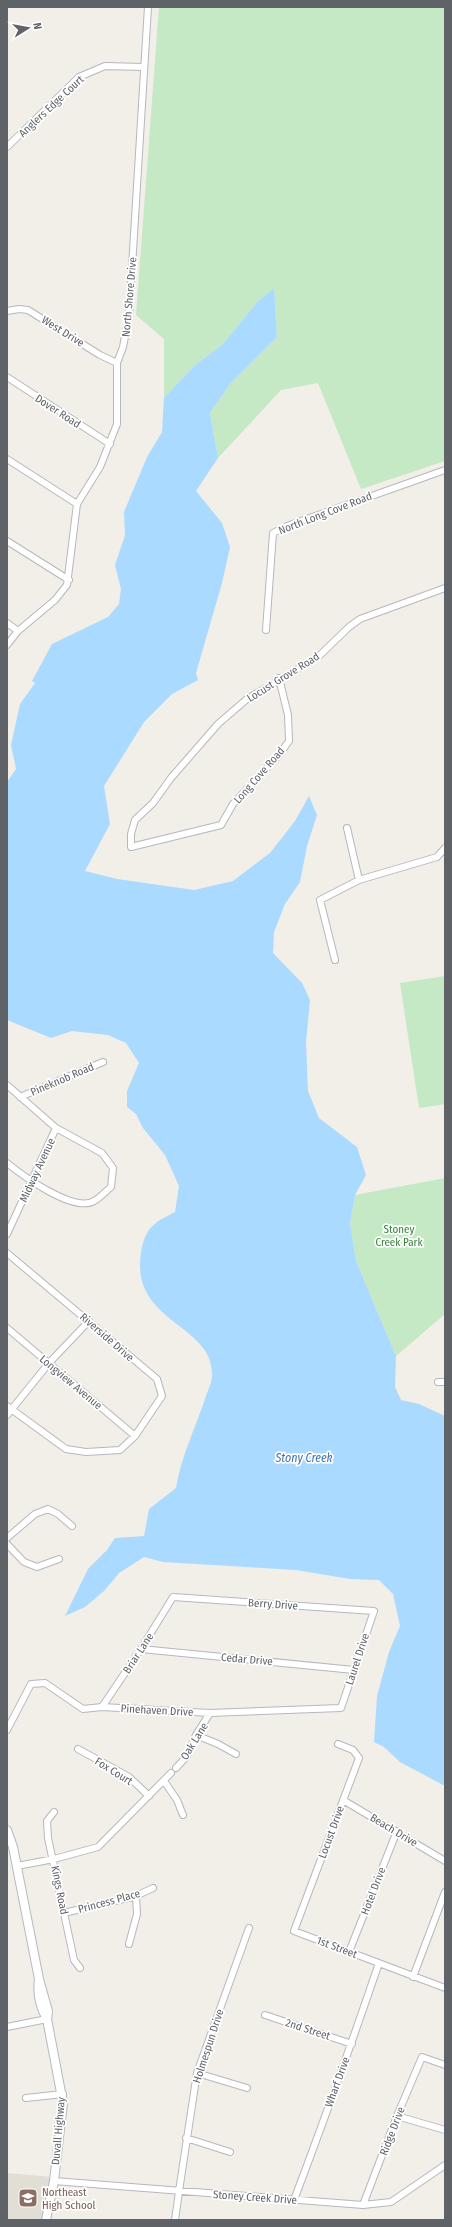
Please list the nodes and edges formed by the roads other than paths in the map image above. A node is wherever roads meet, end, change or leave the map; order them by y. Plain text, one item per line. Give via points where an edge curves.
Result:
1 (148, 7) edge
2 (144, 67) junction
3 (7, 147) edge
4 (7, 311) edge
5 (117, 363) junction
6 (7, 377) edge
7 (110, 444) junction
8 (7, 459) edge
9 (445, 470) edge
10 (77, 504) junction
11 (7, 541) edge
12 (69, 580) junction
13 (445, 588) edge
14 (7, 623) edge
15 (18, 630) junction
16 (266, 630) dead end
17 (7, 645) edge
18 (279, 678) junction
19 (347, 828) dead end
20 (131, 847) joint
21 (445, 848) edge
22 (359, 880) junction
23 (335, 960) dead end
24 (103, 1062) dead end
25 (7, 1085) edge
26 (20, 1096) junction
27 (56, 1128) junction
28 (7, 1163) edge
29 (32, 1183) junction
30 (7, 1234) edge
31 (7, 1253) edge
32 (89, 1321) junction
33 (7, 1328) edge
34 (49, 1363) junction
35 (438, 1382) dead end
36 (445, 1382) edge
37 (8, 1410) edge
38 (135, 1436) junction
39 (72, 1526) dead end
40 (7, 1538) edge
41 (7, 1544) edge
42 (59, 1559) dead end
43 (173, 1597) joint
44 (374, 1611) joint
45 (141, 1649) junction
46 (354, 1670) junction
47 (102, 1707) junction
48 (341, 1708) joint
49 (210, 1713) junction
50 (7, 1730) edge
51 (196, 1735) junction
52 (338, 1744) dead end
53 (78, 1749) dead end
54 (236, 1754) dead end
55 (176, 1768) dead end
56 (171, 1773) dead end
57 (164, 1781) junction
58 (149, 1796) junction
59 (343, 1800) junction
60 (54, 1812) dead end
61 (183, 1815) dead end
62 (7, 1830) edge
63 (397, 1831) junction
64 (54, 1859) junction
65 (445, 1861) edge
66 (17, 1866) junction
67 (153, 1888) dead end
68 (445, 1892) edge
69 (136, 1896) junction
70 (64, 1913) junction
71 (249, 1928) dead end
72 (294, 1931) joint
73 (129, 1944) dead end
74 (349, 1952) junction
75 (379, 1963) junction
76 (80, 1968) dead end
77 (414, 1977) junction
78 (445, 1988) edge
79 (265, 2015) dead end
80 (47, 2019) junction
81 (7, 2027) edge
82 (352, 2044) junction
83 (445, 2065) edge
84 (197, 2073) junction
85 (247, 2088) dead end
86 (62, 2094) junction
87 (26, 2098) dead end
88 (397, 2116) junction
89 (445, 2130) edge
90 (186, 2138) junction
91 (230, 2152) dead end
92 (445, 2165) edge
93 (54, 2181) junction
94 (179, 2192) junction
95 (294, 2200) junction
96 (363, 2205) junction
97 (46, 2220) edge
98 (175, 2220) edge

1 - 2 street, North Shore Drive
2 - 3 street, Anglers Edge Court via 105,66 79,77
2 - 5 street, North Shore Drive via 129,316
4 - 5 street, West Drive via 28,310
5 - 7 street, North Shore Drive via 118,410
6 - 7 street, Dover Road
7 - 10 street, North Shore Drive via 100,467
8 - 10 street
9 - 16 street, North Long Cove Road via 283,527 273,533
10 - 12 street, North Shore Drive
11 - 12 street
12 - 15 street, North Shore Drive via 61,594
13 - 18 street, Locust Grove Road via 360,619 318,657
14 - 15 street
15 - 17 street, North Shore Drive
18 - 20 street, Locust Grove Road via 247,699 218,724 193,752 153,803 135,820
18 - 20 street, Long Cove Road via 288,714 288,740 279,755 233,804 221,825
19 - 22 street
21 - 22 street via 437,857
22 - 23 street via 320,900
24 - 26 street, Pineknob Road
25 - 26 street
26 - 27 street
27 - 29 street, Midway Avenue
27 - 29 street via 102,1153 113,1168 111,1187 94,1202 78,1204
28 - 29 street
29 - 30 street, Midway Avenue
31 - 32 street, Riverside Drive
32 - 34 street
32 - 38 street, Riverside Drive via 157,1379 162,1396
33 - 34 street, Longview Avenue
34 - 37 street
34 - 38 street, Longview Avenue
35 - 36 street
37 - 38 street via 66,1449 86,1452 120,1450
39 - 40 street via 48,1509 35,1514
41 - 42 street via 24,1562 37,1567
43 - 44 street, Berry Drive
43 - 45 street, Briar Lane
44 - 46 street, Laurel Drive
45 - 46 street, Cedar Drive
45 - 47 street, Briar Lane
46 - 48 street, Laurel Drive
47 - 49 street, Pinehaven Drive
47 - 50 street, Pinehaven Drive via 83,1709 45,1683 31,1684
48 - 49 street, Pinehaven Drive
49 - 51 street, Oak Lane
51 - 54 street
51 - 55 street, Oak Lane via 187,1756
52 - 59 street, Locust Drive via 353,1750 359,1758
53 - 58 street, Fox Court via 129,1777
56 - 57 street
57 - 58 street
57 - 61 street via 177,1800
58 - 64 street via 98,1847
59 - 63 street, Beach Drive
59 - 72 street, Locust Drive
60 - 64 street, Kings Road via 47,1821 48,1838
62 - 66 street, Duvall Highway
63 - 65 street, Beach Drive
63 - 74 street, Hotel Drive
64 - 66 street
64 - 70 street, Kings Road
66 - 80 street, Duvall Highway via 39,1979 42,2011
67 - 69 street, Princess Place
68 - 77 street
69 - 70 street, Princess Place
69 - 73 street via 137,1914
70 - 76 street, Kings Road via 74,1960
71 - 84 street, Holmespun Drive
72 - 74 street, 1st Street
74 - 75 street, 1st Street
75 - 77 street, 1st Street
75 - 82 street, Wharf Drive
77 - 78 street, 1st Street
79 - 82 street, 2nd Street
80 - 81 street
80 - 86 street, Duvall Highway
82 - 95 street, Wharf Drive via 339,2073
83 - 88 street, Ridge Drive via 422,2057
84 - 85 street
84 - 90 street, Holmespun Drive
86 - 87 street
86 - 93 street, Duvall Highway
88 - 89 street
88 - 96 street, Ridge Drive
90 - 91 street
90 - 94 street, Holmespun Drive
92 - 96 street, Stoney Creek Drive via 391,2202
93 - 94 street, Stoney Creek Drive
93 - 97 street, Duvall Highway
94 - 95 street, Stoney Creek Drive
94 - 98 street, Holmespun Drive
95 - 96 street, Stoney Creek Drive

